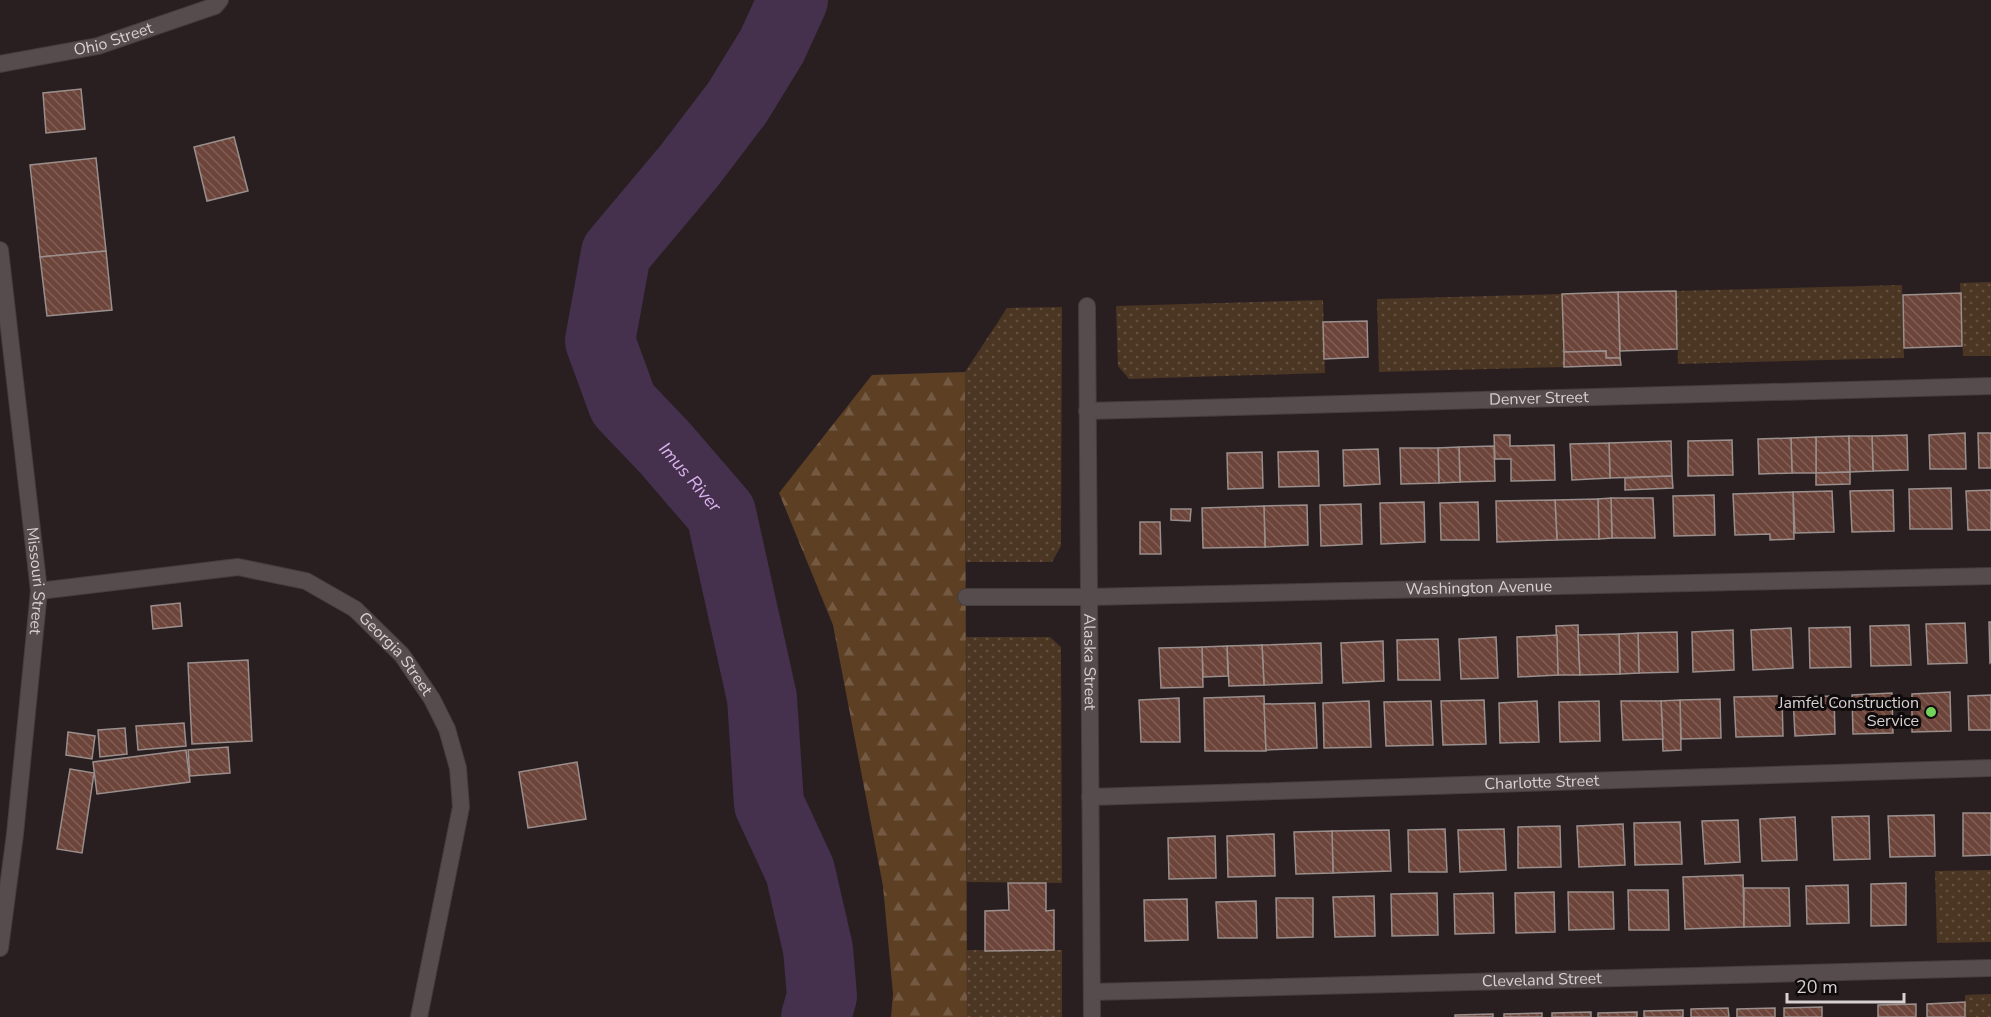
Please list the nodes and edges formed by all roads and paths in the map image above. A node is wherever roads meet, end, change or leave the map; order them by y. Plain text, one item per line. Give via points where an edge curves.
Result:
1 (220, 0) edge
2 (0, 64) edge
3 (0, 250) edge
4 (1087, 306) dead end
5 (1991, 386) edge
6 (1087, 411) junction
7 (1991, 576) edge
8 (39, 591) junction
9 (966, 597) dead end
10 (1089, 597) junction
11 (1991, 768) edge
12 (1090, 797) junction
13 (0, 948) edge
14 (1991, 968) edge
15 (1092, 992) junction
16 (419, 1017) edge
17 (1092, 1017) edge

1 - 2 street, Ohio Street via 215,6 98,46
3 - 8 street, Missouri Street
4 - 6 street, Alaska Street
5 - 6 street, Denver Street
6 - 10 street, Alaska Street
7 - 10 street, Washington Avenue
8 - 13 street, Missouri Street
8 - 16 street, Georgia Street via 238,567 306,582 355,609 402,655 447,729 458,768 461,807
9 - 10 street, Washington Avenue
10 - 12 street, Alaska Street
11 - 12 street, Charlotte Street
12 - 15 street, Alaska Street
14 - 15 street, Cleveland Street
15 - 17 street, Alaska Street

